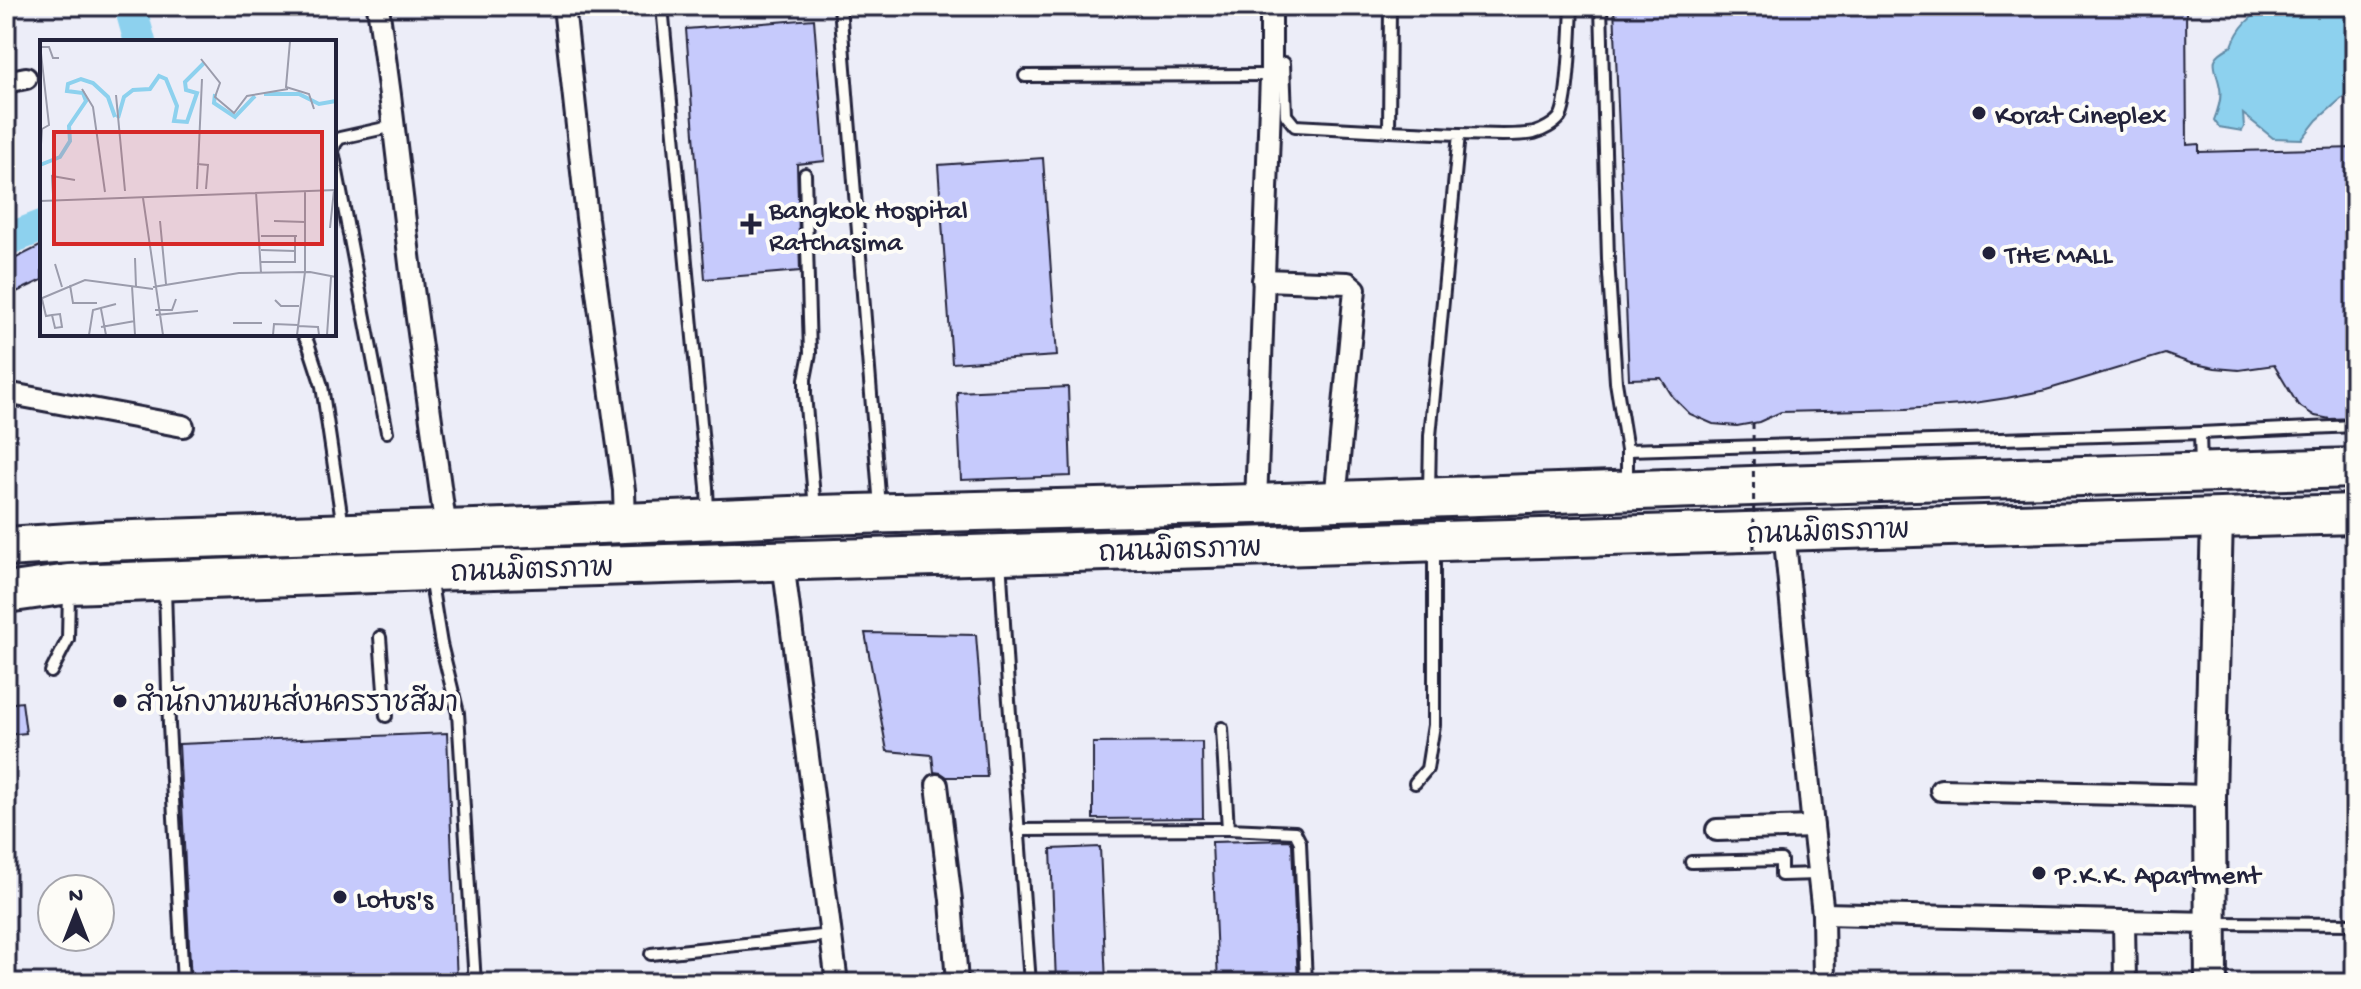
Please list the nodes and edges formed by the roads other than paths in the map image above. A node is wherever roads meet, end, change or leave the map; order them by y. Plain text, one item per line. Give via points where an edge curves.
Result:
1 (378, 6) edge
2 (564, 6) edge
3 (662, 6) edge
4 (840, 6) edge
5 (1271, 6) edge
6 (1390, 6) edge
7 (1572, 6) edge
8 (1601, 6) edge
9 (1278, 69) junction
10 (1025, 76) dead end
11 (394, 126) junction
12 (1389, 131) junction
13 (1459, 134) junction
14 (336, 143) edge
15 (336, 166) edge
16 (805, 174) dead end
17 (1263, 280) junction
18 (304, 336) edge
19 (6, 393) edge
20 (183, 426) dead end
21 (2355, 426) edge
22 (387, 432) dead end
23 (2200, 433) junction
24 (1627, 450) junction
25 (2355, 468) edge
26 (2202, 473) junction
27 (1627, 490) junction
28 (1429, 499) junction
29 (1335, 501) junction
30 (1256, 504) junction
31 (880, 513) junction
32 (2355, 514) edge
33 (799, 515) junction
34 (2217, 518) junction
35 (708, 519) junction
36 (625, 522) junction
37 (446, 530) junction
38 (344, 533) junction
39 (1434, 540) junction
40 (1769, 541) junction
41 (6, 547) edge
42 (1000, 553) junction
43 (783, 562) junction
44 (429, 571) junction
45 (165, 581) junction
46 (69, 584) junction
47 (6, 593) edge
48 (380, 637) dead end
49 (51, 672) dead end
50 (386, 716) dead end
51 (1222, 728) dead end
52 (1415, 783) dead end
53 (937, 785) dead end
54 (1941, 790) dead end
55 (2210, 796) junction
56 (1813, 827) junction
57 (1228, 829) junction
58 (1018, 830) junction
59 (1717, 830) dead end
60 (1691, 862) dead end
61 (1818, 874) junction
62 (1823, 914) junction
63 (2124, 922) junction
64 (2211, 923) junction
65 (2355, 924) edge
66 (831, 935) junction
67 (651, 954) dead end
68 (183, 983) edge
69 (475, 983) edge
70 (837, 983) edge
71 (957, 983) edge
72 (1030, 983) edge
73 (1306, 983) edge
74 (1824, 983) edge
75 (2125, 983) edge
76 (2211, 983) edge

1 - 11 street
2 - 36 street
3 - 35 lane
4 - 31 lane
5 - 9 street
6 - 12 lane
7 - 13 lane via 1560,117 1533,133
8 - 24 lane via 1608,259 1616,382
9 - 10 lane
9 - 12 lane via 1286,115 1295,126
9 - 17 street
11 - 14 lane
11 - 37 street
12 - 13 lane
13 - 28 lane via 1430,436
15 - 22 lane
16 - 33 lane via 810,353
17 - 29 street via 1348,283 1355,289
17 - 30 street
18 - 38 lane via 322,386
19 - 20 street
21 - 23 lane
23 - 24 lane
23 - 26 lane
24 - 27 lane
25 - 26 highway, ถนนมิตรภาพ
26 - 27 highway, ถนนมิตรภาพ
27 - 28 highway, ถนนมิตรภาพ
28 - 29 highway, ถนนมิตรภาพ
29 - 30 highway, ถนนมิตรภาพ
30 - 31 highway, ถนนมิตรภาพ
31 - 33 highway, ถนนมิตรภาพ
32 - 34 highway, ถนนมิตรภาพ
33 - 35 highway, ถนนมิตรภาพ
33 - 43 highway
34 - 40 highway, ถนนมิตรภาพ
34 - 55 street
35 - 36 highway, ถนนมิตรภาพ
36 - 37 highway, ถนนมิตรภาพ
37 - 38 highway, ถนนมิตรภาพ
38 - 41 highway, ถนนมิตรภาพ
39 - 40 highway, ถนนมิตรภาพ
39 - 42 highway, ถนนมิตรภาพ
39 - 52 lane via 1434,725 1427,769
40 - 56 street
42 - 43 highway, ถนนมิตรภาพ
42 - 58 lane
43 - 44 highway, ถนนมิตรภาพ
43 - 66 street
44 - 45 highway, ถนนมิตรภาพ
44 - 69 lane via 458,713
45 - 46 highway, ถนนมิตรภาพ
45 - 68 lane
46 - 47 highway, ถนนมิตรภาพ
46 - 49 lane via 68,639
48 - 50 lane
51 - 57 lane
53 - 71 street
54 - 55 street
55 - 64 street
56 - 59 street
56 - 61 street
57 - 58 lane
57 - 73 lane via 1298,835
58 - 72 lane
60 - 61 lane via 1781,860 1781,875
61 - 62 street
62 - 63 street
62 - 74 street
63 - 64 street
63 - 75 street
64 - 65 lane
64 - 76 street
66 - 67 lane
66 - 70 street

